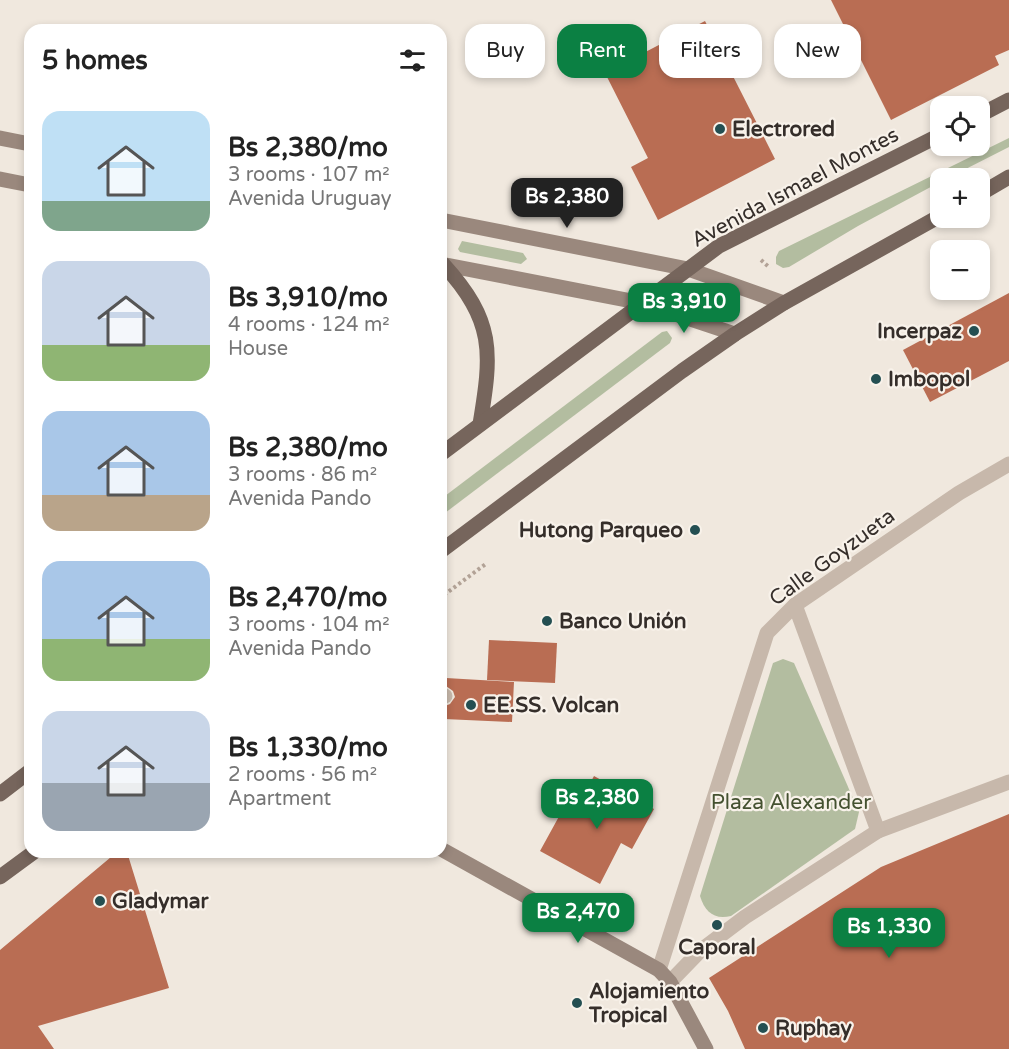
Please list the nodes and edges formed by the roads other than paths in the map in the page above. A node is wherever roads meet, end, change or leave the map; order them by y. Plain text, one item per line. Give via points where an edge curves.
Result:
1 (1009, 100) edge
2 (990, 110) edge
3 (0, 138) edge
4 (930, 140) edge
5 (24, 143) edge
6 (1009, 177) edge
7 (0, 179) edge
8 (24, 184) edge
9 (990, 188) edge
10 (447, 221) edge
11 (930, 222) edge
12 (447, 265) edge
13 (447, 269) edge
14 (688, 269) junction
15 (642, 303) junction
16 (784, 303) junction
17 (735, 334) junction
18 (480, 424) junction
19 (447, 449) edge
20 (1009, 464) edge
21 (447, 547) edge
22 (795, 605) junction
23 (24, 776) edge
24 (1009, 782) edge
25 (0, 794) edge
26 (878, 831) junction
27 (447, 852) edge
28 (26, 858) edge
29 (0, 877) edge
30 (659, 970) junction
31 (670, 982) junction
32 (706, 1049) edge

1 - 2 main road
3 - 5 street
4 - 14 main road, Avenida Ismael Montes via 719,246
6 - 9 main road
7 - 8 street
10 - 14 street
11 - 16 main road
12 - 15 street
13 - 18 main road via 474,303 482,320 488,378
14 - 15 main road, Avenida Ismael Montes
14 - 16 street
15 - 17 street
15 - 18 main road, Avenida Ismael Montes
16 - 17 main road
17 - 21 main road
18 - 19 main road, Avenida Ismael Montes
20 - 22 street, Calle Goyzueta
22 - 26 street
22 - 30 street, Calle Goyzueta via 767,633 759,654
23 - 25 main road
24 - 26 street
26 - 31 street via 745,917 700,951
27 - 30 street
28 - 29 main road
30 - 31 street
31 - 32 street

